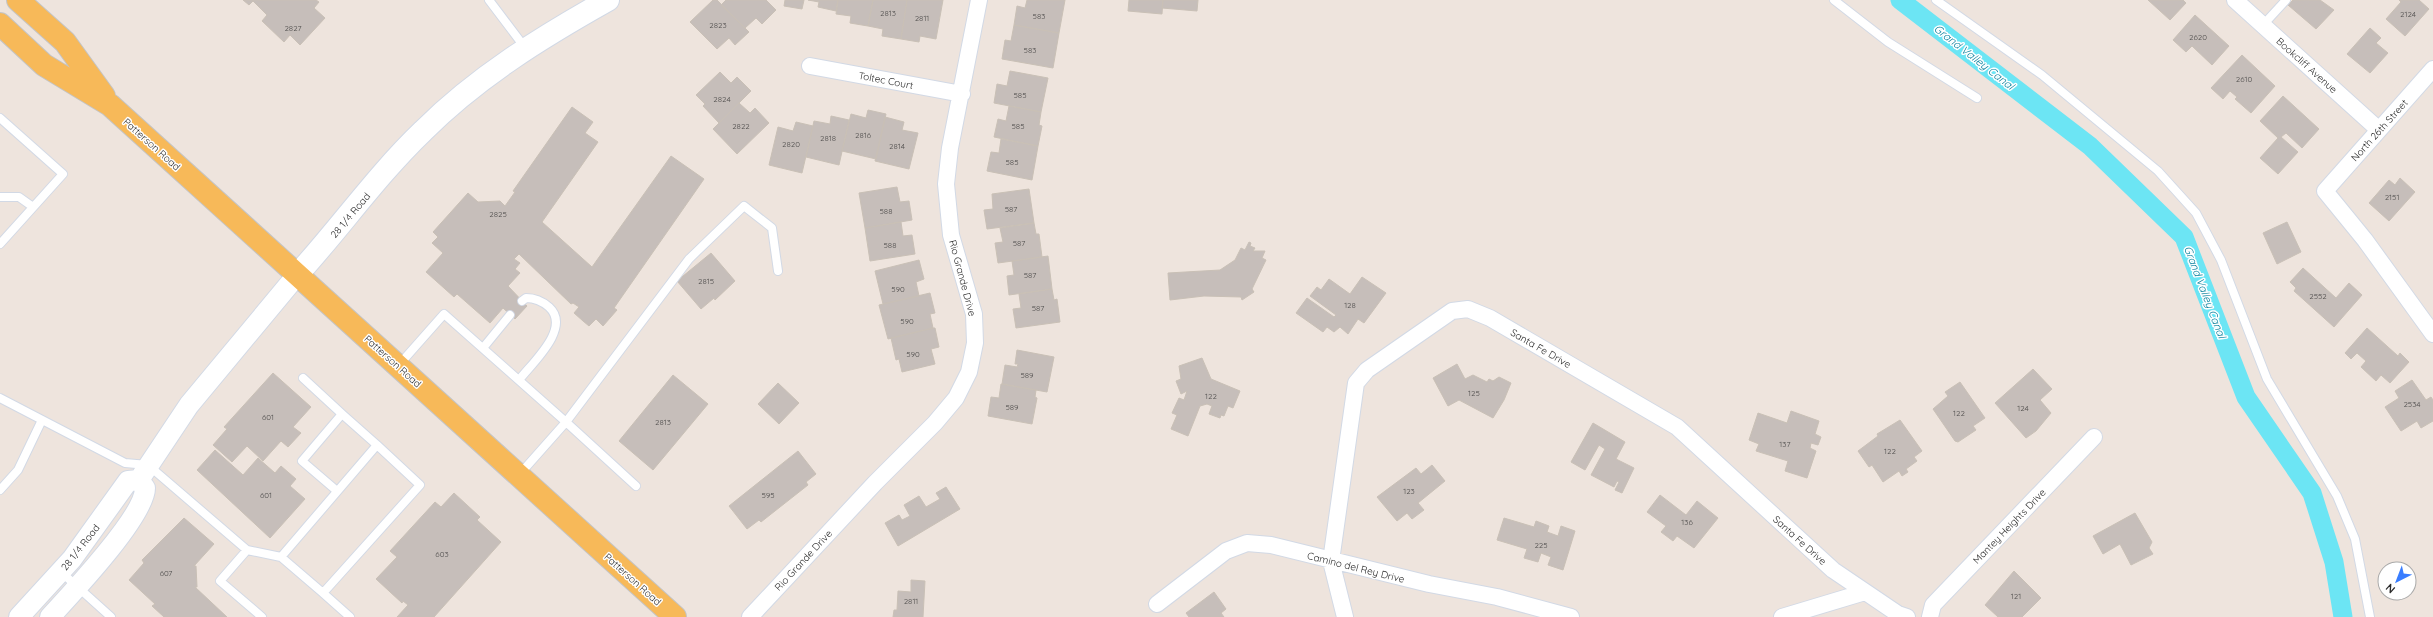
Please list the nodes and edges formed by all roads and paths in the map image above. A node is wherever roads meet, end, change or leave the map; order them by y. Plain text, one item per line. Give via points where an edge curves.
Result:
1 (18, 0) edge
2 (489, 0) edge
3 (608, 0) edge
4 (980, 0) edge
5 (1834, 0) edge
6 (1936, 0) edge
7 (2235, 0) edge
8 (2286, 0) edge
9 (0, 24) edge
10 (2263, 25) junction
11 (526, 49) junction
12 (810, 66) dead end
13 (2433, 69) edge
14 (962, 94) junction
15 (1977, 98) dead end
16 (110, 105) junction
17 (0, 118) edge
18 (2379, 130) junction
19 (0, 198) edge
20 (33, 207) junction
21 (0, 244) edge
22 (778, 271) dead end
23 (298, 275) junction
24 (522, 302) dead end
25 (510, 315) dead end
26 (2433, 334) edge
27 (482, 348) junction
28 (398, 366) junction
29 (303, 378) dead end
30 (519, 380) junction
31 (0, 398) edge
32 (342, 414) junction
33 (42, 420) junction
34 (566, 422) junction
35 (2094, 437) dead end
36 (377, 445) junction
37 (144, 472) junction
38 (519, 476) junction
39 (636, 486) dead end
40 (0, 490) edge
41 (337, 491) junction
42 (247, 550) junction
43 (281, 557) junction
44 (1331, 561) junction
45 (61, 572) junction
46 (77, 587) junction
47 (1865, 592) junction
48 (323, 593) junction
49 (1157, 604) dead end
50 (19, 617) edge
51 (50, 617) edge
52 (111, 617) edge
53 (262, 617) edge
54 (350, 617) edge
55 (675, 617) edge
56 (750, 617) edge
57 (1344, 617) edge
58 (1571, 617) edge
59 (1782, 617) edge
60 (1907, 617) edge
61 (1930, 617) edge
62 (2370, 617) edge

1 - 16 main road, Patterson Road via 65,42
2 - 11 lane
3 - 11 main road, 28 1/4 Road
4 - 14 street, Rio Grande Drive
5 - 15 lane via 1888,42
6 - 62 lane via 2042,76 2158,171 2196,213 2221,260 2268,379 2337,496 2355,539
7 - 10 street, Bookcliff Avenue
8 - 10 lane
9 - 16 main road, Patterson Road via 44,65
10 - 18 street, Bookcliff Avenue
11 - 23 main road, 28 1/4 Road via 487,76 423,130 392,162
12 - 14 street, Toltec Court
13 - 18 street, North 26th Street
14 - 56 street, Rio Grande Drive via 950,148 946,184 951,235 974,314 975,343 969,372 956,398 935,423 875,482
16 - 23 main road, Patterson Road
17 - 20 lane via 63,174
18 - 26 street, North 26th Street via 2325,191 2365,240
19 - 20 lane via 19,197
20 - 21 lane
22 - 34 lane via 772,228 744,206 689,259
23 - 28 main road, Patterson Road
23 - 37 street, 28 1/4 Road via 211,377
24 - 30 lane via 526,298 542,302 552,310 557,321 554,336
25 - 27 lane
27 - 28 lane via 444,314
27 - 30 lane
28 - 38 main road, Patterson Road
29 - 32 lane
30 - 34 lane
31 - 33 lane
32 - 36 lane
32 - 41 lane via 302,461
33 - 37 lane
33 - 40 lane via 18,470
34 - 38 lane
34 - 39 lane
35 - 61 street, Mantey Heights Drive via 1933,605
36 - 41 lane
36 - 48 lane via 420,485
37 - 42 lane
37 - 45 street, 28 1/4 Road via 128,481 119,491 90,536
37 - 46 street via 145,488 141,504
38 - 55 main road, Patterson Road
41 - 43 lane
42 - 43 lane
42 - 53 lane via 220,581
43 - 48 lane
44 - 47 street, Santa Fe Drive via 1356,383 1367,370 1452,311 1468,309 1490,318 1677,428 1833,570
44 - 49 street, Camino del Rey Drive via 1271,545 1247,543 1226,550
44 - 57 street, Santa Fe Drive
44 - 58 street, Camino del Rey Drive via 1497,597
45 - 46 lane
45 - 50 street, 28 1/4 Road
46 - 51 street
46 - 52 lane
47 - 59 street
47 - 60 street, Santa Fe Drive via 1898,614
48 - 54 lane

